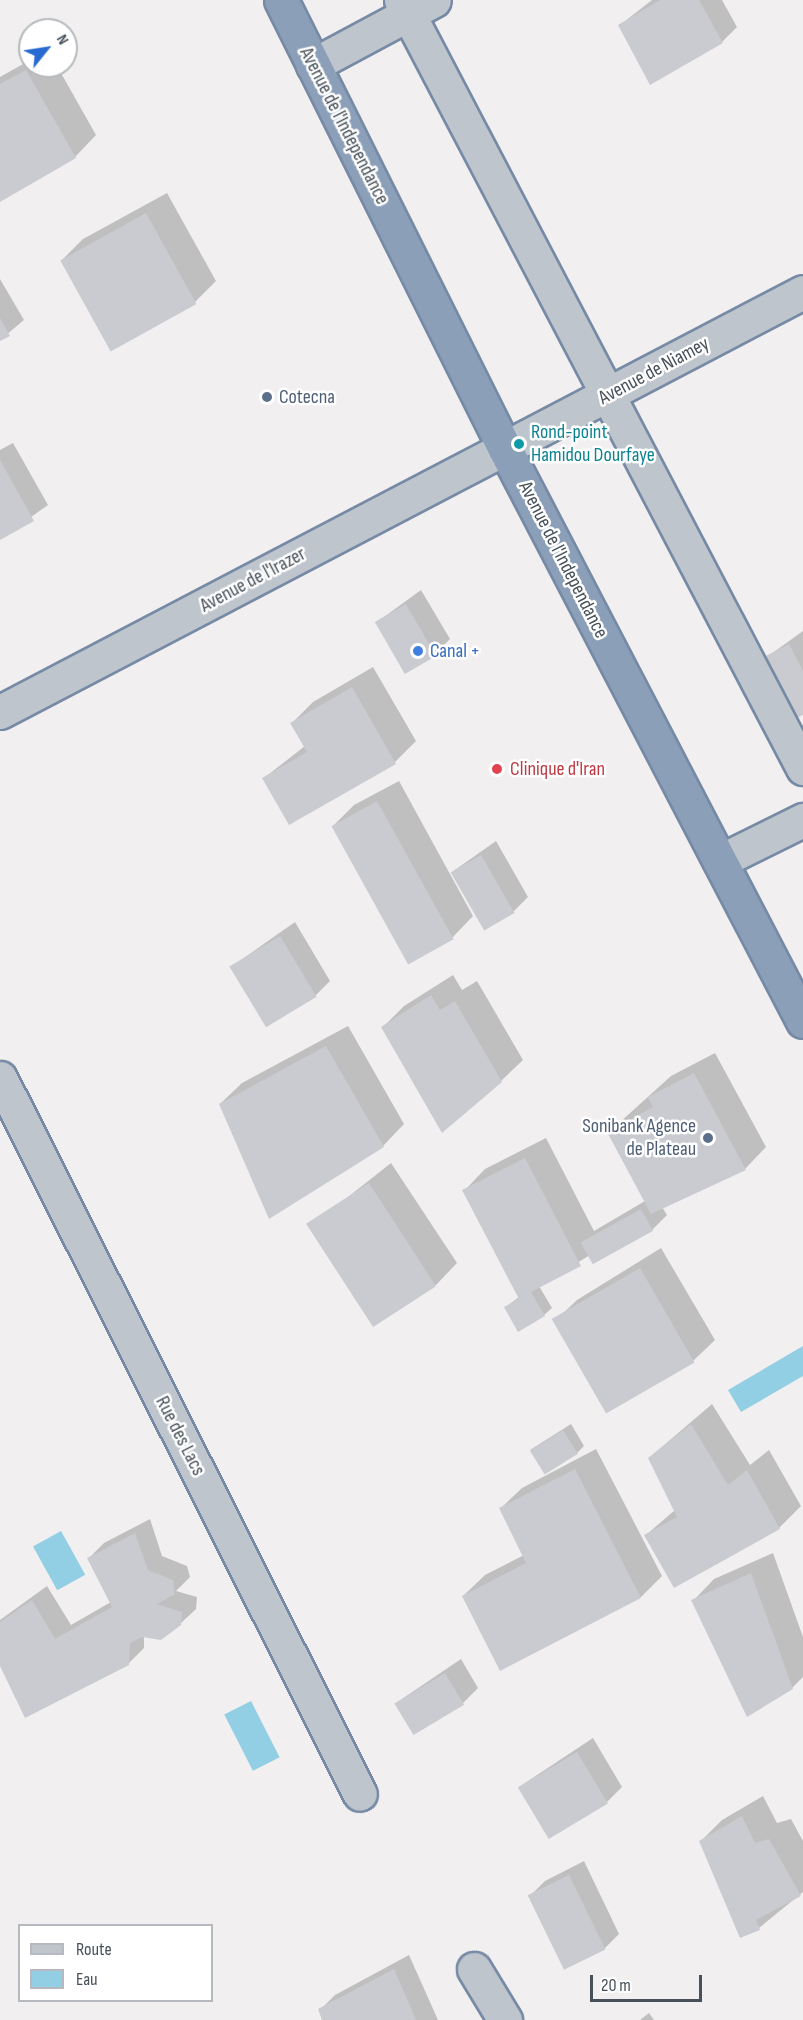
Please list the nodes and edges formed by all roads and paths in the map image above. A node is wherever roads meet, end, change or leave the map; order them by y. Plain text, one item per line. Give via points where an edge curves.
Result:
1 (281, 0) edge
2 (414, 5) edge
3 (313, 65) junction
4 (803, 292) edge
5 (610, 394) junction
6 (505, 449) junction
7 (0, 712) edge
8 (803, 768) edge
9 (803, 820) edge
10 (720, 861) junction
11 (803, 1021) edge
12 (0, 1078) edge
13 (360, 1794) dead end
14 (474, 1969) dead end
15 (504, 2020) edge

1 - 3 highway, Avenue de l'Independance
2 - 3 street
2 - 5 street
3 - 6 highway, Avenue de l'Independance
4 - 5 street, Avenue de Niamey
5 - 6 street, Avenue de Niamey
5 - 8 street
6 - 7 street, Avenue de l'Irazer
6 - 10 highway, Avenue de l'Independance
9 - 10 street
10 - 11 highway, Avenue de l'Independance
12 - 13 street, Rue des Lacs
14 - 15 street

